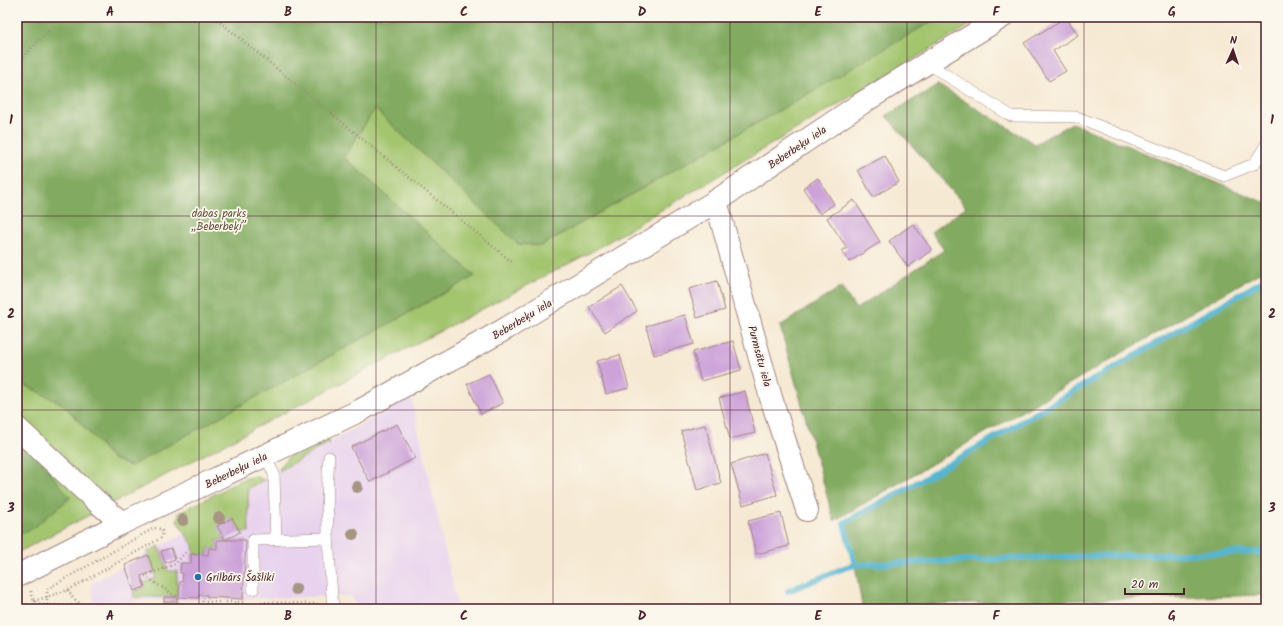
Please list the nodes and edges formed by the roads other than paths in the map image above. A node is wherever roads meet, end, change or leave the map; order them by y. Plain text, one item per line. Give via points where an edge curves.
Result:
1 (1002, 17) edge
2 (927, 63) junction
3 (1266, 145) edge
4 (716, 201) junction
5 (17, 428) edge
6 (265, 456) junction
7 (329, 457) dead end
8 (807, 510) dead end
9 (122, 523) junction
10 (328, 538) junction
11 (276, 540) junction
12 (17, 576) edge
13 (253, 589) dead end
14 (333, 607) edge

1 - 2 street, Beberbeķu iela
2 - 3 lane via 1011,116 1077,117 1224,176 1254,164
2 - 4 street, Beberbeķu iela via 862,103
4 - 6 street, Beberbeķu iela via 500,332 360,410
4 - 8 street, Purmsātu iela via 771,398
5 - 9 street
6 - 9 street, Beberbeķu iela
6 - 11 lane via 274,474
7 - 10 lane
9 - 12 street, Beberbeķu iela
10 - 11 lane
10 - 14 lane
11 - 13 lane via 253,540

